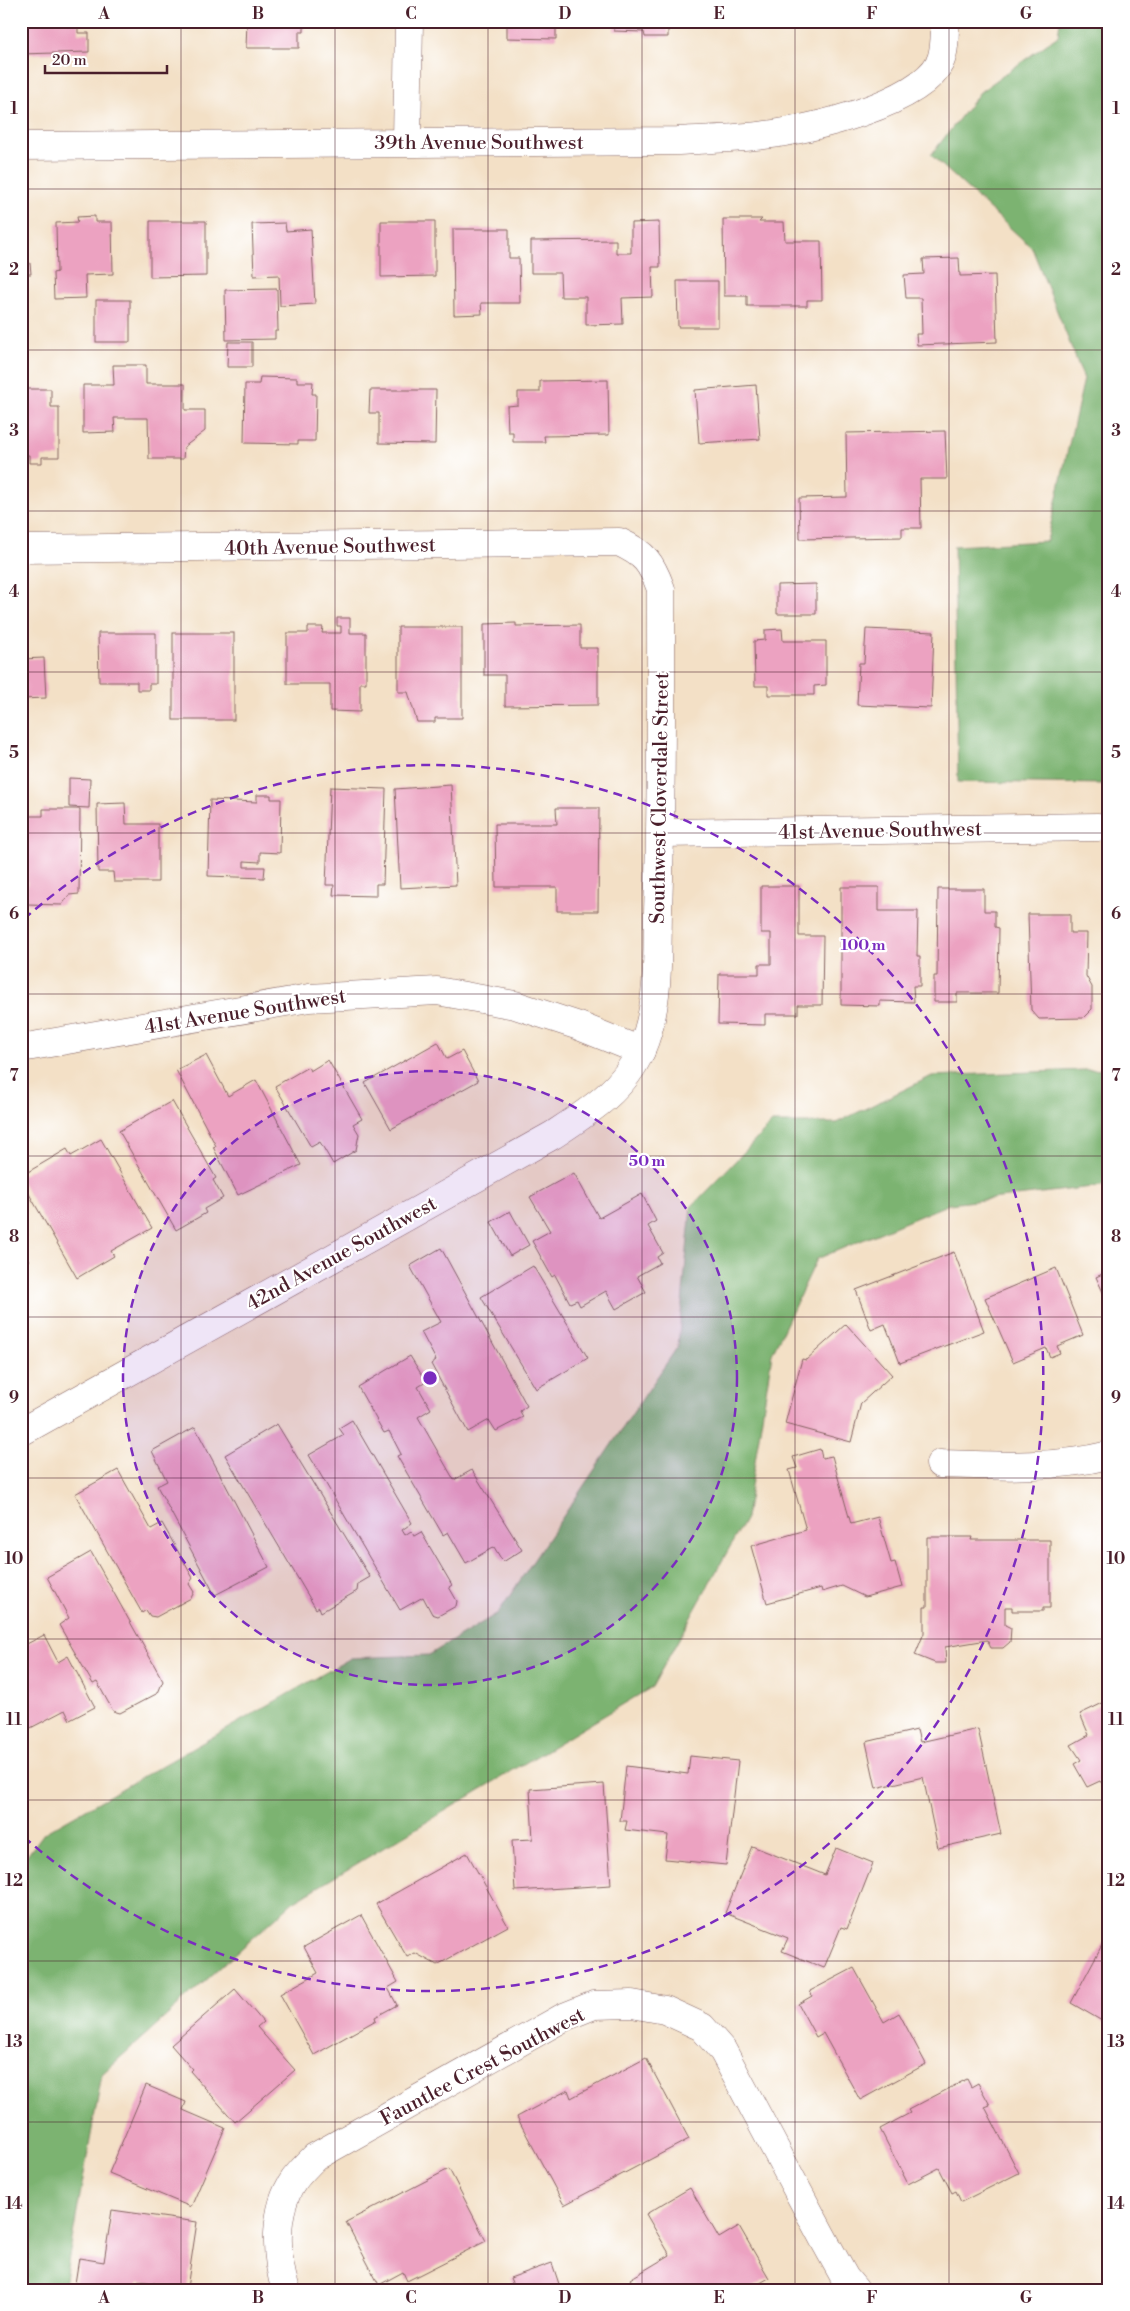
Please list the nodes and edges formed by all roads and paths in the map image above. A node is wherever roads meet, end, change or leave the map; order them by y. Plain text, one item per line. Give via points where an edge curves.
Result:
1 (409, 21) edge
2 (945, 21) edge
3 (407, 142) junction
4 (21, 146) edge
5 (21, 549) edge
6 (638, 551) joint
7 (1098, 827) dead end
8 (661, 833) junction
9 (21, 1048) edge
10 (641, 1051) junction
11 (21, 1432) edge
12 (1109, 1455) edge
13 (940, 1464) dead end
14 (286, 2290) edge
15 (856, 2290) edge

1 - 3 street
2 - 3 street, 39th Avenue Southwest via 940,62 925,79 893,100 848,117 766,135 678,142
3 - 4 street, 39th Avenue Southwest
5 - 6 street, 40th Avenue Southwest via 619,542
6 - 8 street, Southwest Cloverdale Street via 653,567 661,588
7 - 8 street, 41st Avenue Southwest
8 - 10 street, Southwest Cloverdale Street via 655,995 650,1026
9 - 10 street, 41st Avenue Southwest via 309,998 437,991 515,1005
10 - 11 street, 42nd Avenue Southwest via 618,1086 593,1109 552,1135
12 - 13 street via 1086,1461 1022,1467
14 - 15 street, Fauntlee Crest Southwest via 277,2241 281,2213 293,2181 315,2157 564,2017 594,2005 632,2004 665,2010 702,2028 723,2051 845,2278

